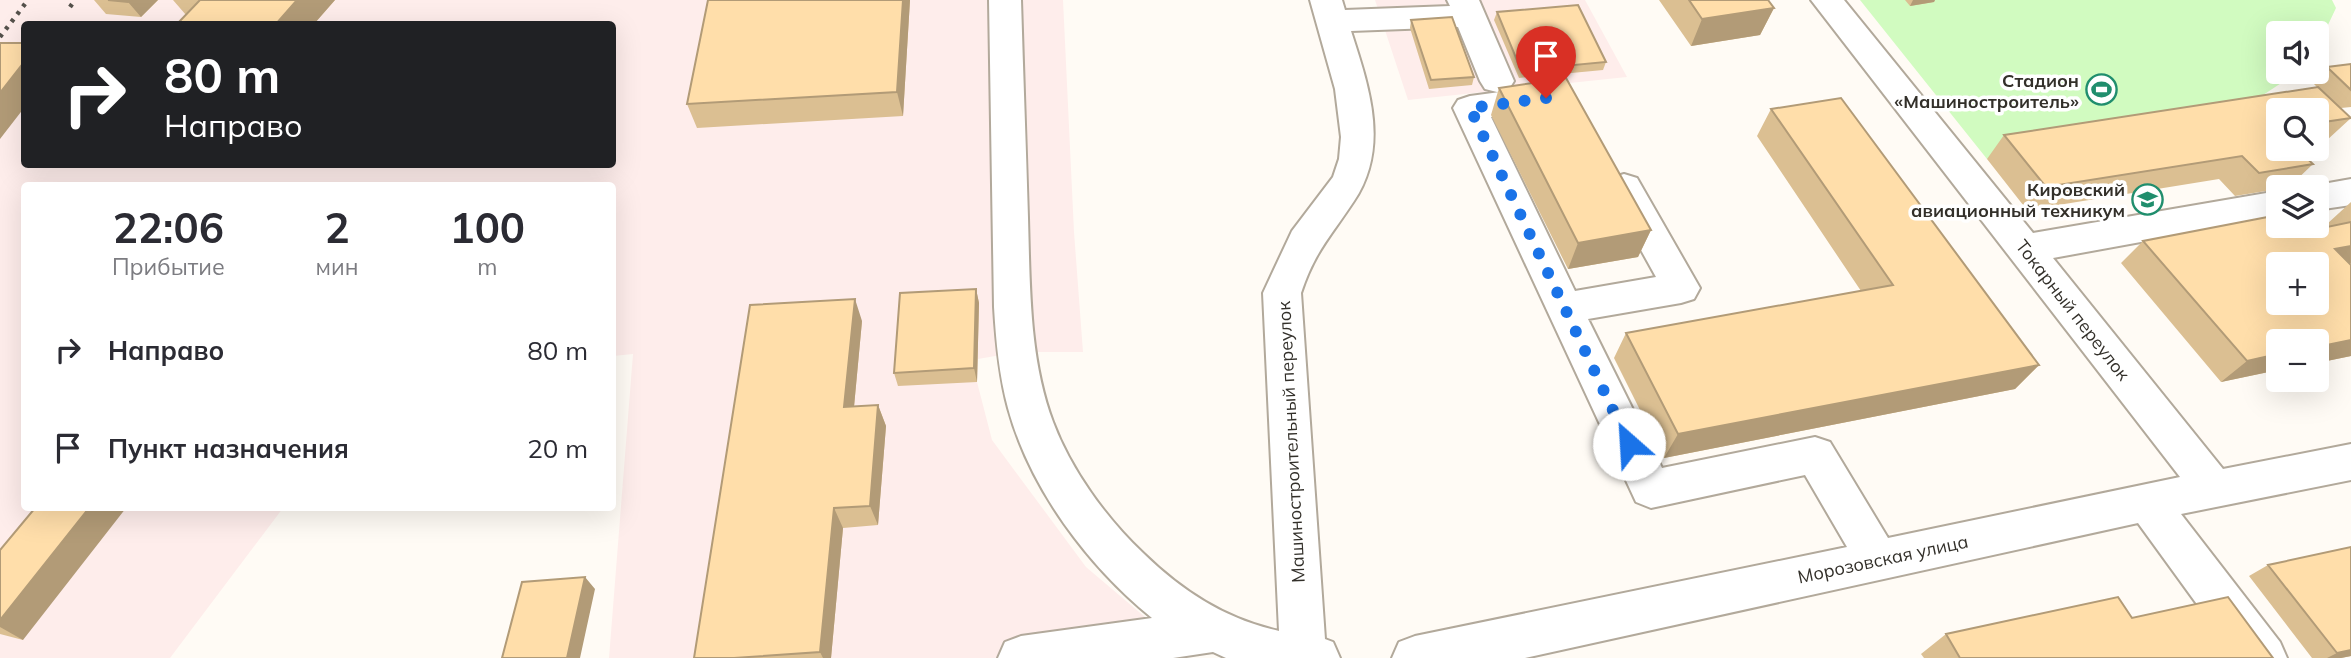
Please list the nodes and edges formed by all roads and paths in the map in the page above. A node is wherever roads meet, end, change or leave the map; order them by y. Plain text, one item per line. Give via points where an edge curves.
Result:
1 (1005, 0) edge
2 (1826, 0) edge
3 (1466, 8) edge
4 (1329, 11) edge
5 (1497, 81) dead end
6 (1578, 106) edge
7 (1606, 155) edge
8 (2351, 191) edge
9 (2329, 195) edge
10 (2266, 206) edge
11 (2025, 249) junction
12 (1564, 308) junction
13 (2351, 462) edge
14 (2214, 489) junction
15 (2147, 502) junction
16 (1878, 560) junction
17 (1212, 631) junction
18 (1021, 658) edge
19 (1304, 658) edge
20 (1415, 658) edge
21 (2264, 658) edge

1 - 17 street via 1012,280 1024,396 1050,463 1118,561 1174,610
2 - 11 street, Токарный переулок
3 - 4 street
3 - 5 street
4 - 19 street, Машиностроительный переулок via 1355,106 1359,145 1352,176 1293,262 1282,293
6 - 12 street via 1571,94 1470,108
7 - 12 street via 1681,288
8 - 9 street
10 - 11 street
11 - 14 street, Токарный переулок
12 - 16 street via 1651,489 1815,455
13 - 14 street, Морозовская улица
14 - 15 street, Морозовская улица
15 - 16 street, Морозовская улица
15 - 21 street
16 - 20 street, Морозовская улица
17 - 18 street
17 - 19 street via 1264,650

